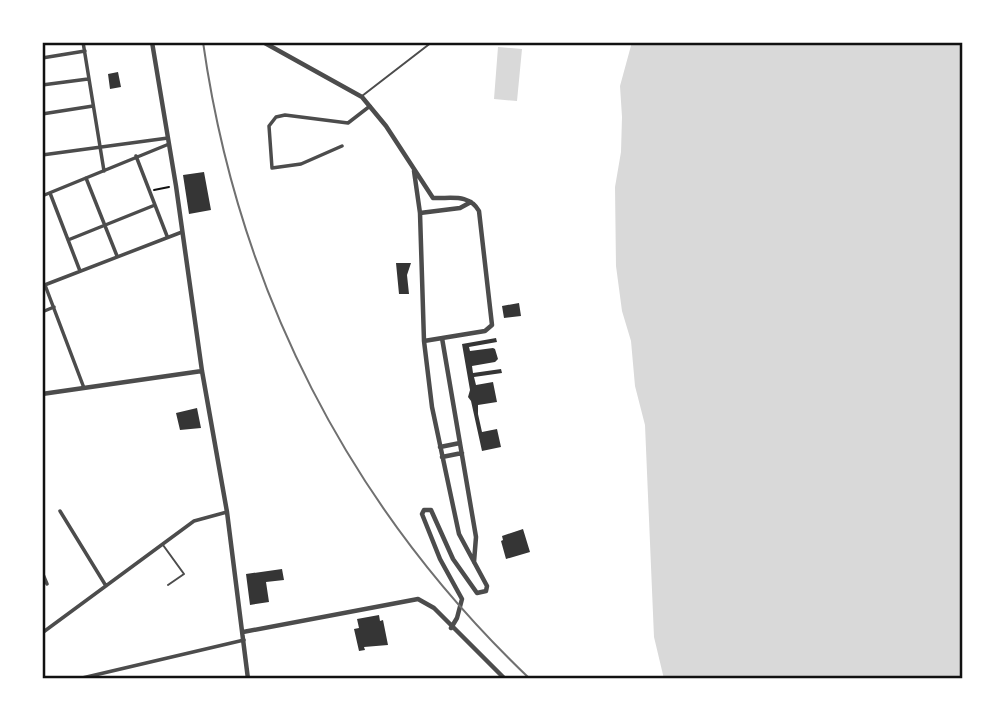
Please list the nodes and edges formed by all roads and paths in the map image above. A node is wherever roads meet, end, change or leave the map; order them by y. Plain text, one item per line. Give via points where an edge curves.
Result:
1 (83, 42) edge
2 (152, 42) edge
3 (263, 42) edge
4 (432, 42) edge
5 (85, 51) junction
6 (42, 58) edge
7 (88, 79) junction
8 (42, 85) edge
9 (362, 97) junction
10 (93, 106) junction
11 (370, 106) junction
12 (42, 114) edge
13 (169, 141) junction
14 (342, 146) dead end
15 (99, 148) junction
16 (42, 155) edge
17 (136, 156) junction
18 (104, 171) junction
19 (414, 172) junction
20 (86, 178) junction
21 (173, 186) dead end
22 (150, 191) junction
23 (51, 193) junction
24 (42, 196) edge
25 (471, 202) junction
26 (155, 205) junction
27 (420, 213) junction
28 (104, 225) junction
29 (182, 232) junction
30 (167, 236) junction
31 (68, 240) junction
32 (117, 256) junction
33 (80, 271) junction
34 (44, 286) edge
35 (54, 307) junction
36 (42, 312) edge
37 (442, 338) junction
38 (424, 341) junction
39 (202, 371) junction
40 (85, 389) junction
41 (42, 394) edge
42 (460, 443) junction
43 (440, 447) junction
44 (462, 453) junction
45 (442, 457) junction
46 (60, 511) dead end
47 (227, 512) junction
48 (162, 544) junction
49 (474, 563) junction
50 (42, 572) edge
51 (47, 584) dead end
52 (168, 585) dead end
53 (106, 586) junction
54 (42, 623) edge
55 (451, 628) junction
56 (44, 632) edge
57 (243, 632) junction
58 (244, 640) junction
59 (78, 679) edge
60 (248, 679) edge
61 (505, 679) edge

1 - 5 street
2 - 13 street
3 - 9 street
4 - 9 lane
5 - 6 street
5 - 7 street
7 - 8 street
7 - 10 street
9 - 11 street
10 - 12 street
10 - 15 street
11 - 14 street via 348,123 285,115 269,126 272,168 300,164
11 - 19 street
13 - 15 street
13 - 17 street
13 - 29 street
15 - 16 street
15 - 18 street
17 - 18 street
17 - 22 street
18 - 20 street
19 - 25 street via 433,198
19 - 27 street
20 - 23 street
20 - 28 street
21 - 22 path
22 - 26 street
23 - 24 street
23 - 31 street
25 - 27 street via 460,208
25 - 37 street via 481,218 494,322 485,331
26 - 28 street
26 - 30 street
27 - 38 street
28 - 31 street
28 - 32 street
29 - 30 street
29 - 39 street
30 - 32 street
31 - 33 street
32 - 33 street
33 - 34 street
34 - 35 street
35 - 36 street
35 - 40 street
37 - 38 street
37 - 42 street
38 - 43 street
39 - 40 street
39 - 47 street
40 - 41 street
42 - 43 street
42 - 44 street
43 - 45 street
44 - 45 street
44 - 49 street via 476,537
45 - 49 street via 459,534
46 - 53 street
47 - 48 street via 194,521
47 - 57 street
48 - 52 lane via 184,574
48 - 53 street
49 - 55 street via 487,586 482,594 453,559 431,510 424,510 436,551 462,599
50 - 51 street
53 - 56 street
54 - 56 street
55 - 57 street via 434,608 418,599
55 - 61 street
57 - 58 street
58 - 59 street
58 - 60 street

